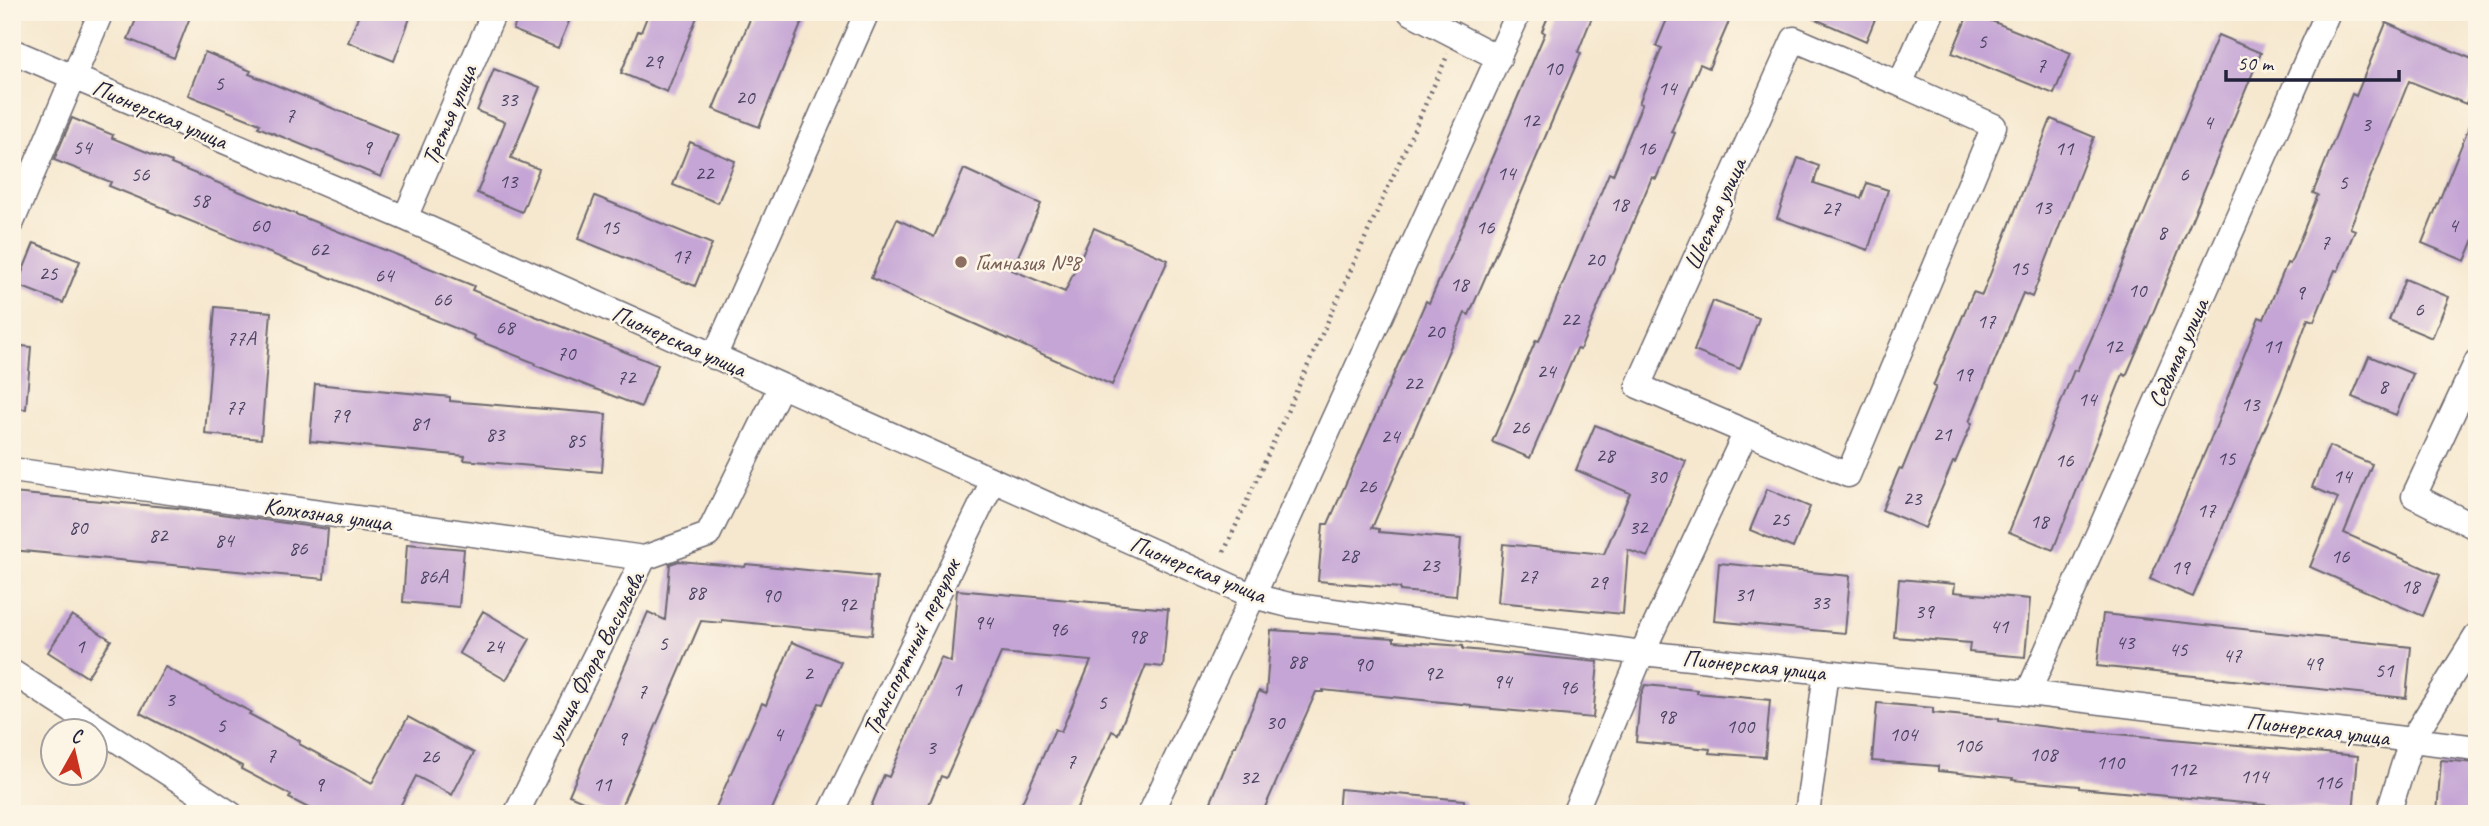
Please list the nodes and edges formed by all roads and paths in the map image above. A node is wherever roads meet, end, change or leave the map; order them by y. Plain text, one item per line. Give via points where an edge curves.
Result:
1 (101, 12) edge
2 (494, 12) edge
3 (867, 12) edge
4 (1410, 12) edge
5 (1519, 12) edge
6 (1932, 12) edge
7 (2328, 12) edge
8 (1456, 36) junction
9 (12, 51) edge
10 (1499, 58) junction
11 (73, 77) junction
12 (1900, 83) junction
13 (405, 218) junction
14 (12, 222) edge
15 (714, 357) junction
16 (2477, 361) edge
17 (781, 386) junction
18 (1746, 432) junction
19 (12, 470) edge
20 (993, 481) junction
21 (2477, 528) edge
22 (1224, 552) dead end
23 (644, 558) junction
24 (1253, 596) junction
25 (2477, 635) edge
26 (1642, 653) junction
27 (12, 671) edge
28 (1826, 673) junction
29 (2028, 693) junction
30 (2411, 740) junction
31 (2477, 748) edge
32 (231, 814) edge
33 (516, 814) edge
34 (830, 814) edge
35 (1150, 814) edge
36 (1574, 814) edge
37 (1807, 814) edge
38 (2388, 814) edge

1 - 11 street
2 - 13 street, Третья улица
3 - 15 street
4 - 8 street
5 - 10 street
6 - 12 street
7 - 29 street, Седьмая улица
8 - 10 street
8 - 22 path
9 - 11 street, Пионерская улица
10 - 24 street
11 - 13 street, Пионерская улица
11 - 14 street
12 - 18 street, Шестая улица via 1994,126 1848,475
12 - 18 street, Шестая улица via 1794,39 1638,386
13 - 15 street, Пионерская улица
15 - 17 street, Пионерская улица
16 - 21 street via 2414,496
17 - 20 street, Пионерская улица
17 - 23 street, улица Флора Васильева via 708,535
18 - 26 street
19 - 23 street, Колхозная улица
20 - 24 street, Пионерская улица
20 - 34 street, Транспортный переулок
23 - 33 street, улица Флора Васильева
24 - 26 street, Пионерская улица via 1289,605
24 - 35 street
25 - 30 street
26 - 28 street, Пионерская улица
26 - 36 street
27 - 32 street
28 - 29 street, Пионерская улица
28 - 37 street
29 - 30 street, Пионерская улица
30 - 31 street, Пионерская улица
30 - 38 street

